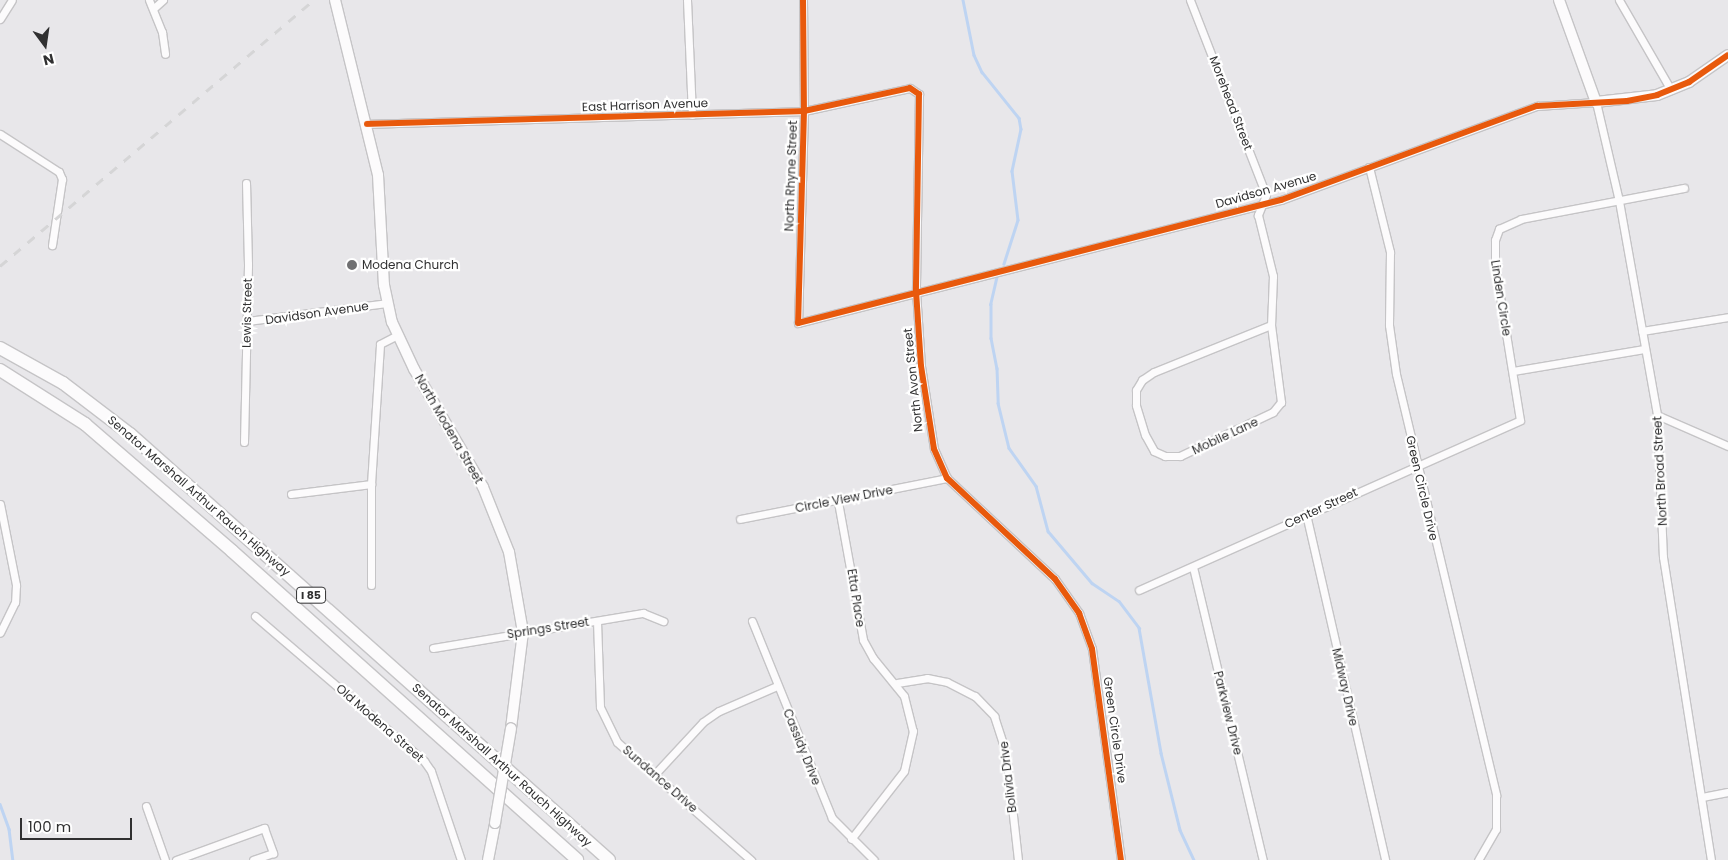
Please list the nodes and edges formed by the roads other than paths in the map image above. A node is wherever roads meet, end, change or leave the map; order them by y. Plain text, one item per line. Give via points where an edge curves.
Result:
1 (12, 0) edge
2 (149, 0) edge
3 (163, 0) edge
4 (335, 0) edge
5 (687, 0) edge
6 (802, 0) edge
7 (1190, 0) edge
8 (1559, 0) edge
9 (1619, 0) edge
10 (154, 8) junction
11 (0, 19) edge
12 (165, 54) dead end
13 (1728, 56) edge
14 (1671, 90) junction
15 (919, 94) joint
16 (1596, 102) junction
17 (804, 110) junction
18 (692, 115) junction
19 (367, 124) junction
20 (0, 134) edge
21 (1369, 168) junction
22 (246, 183) dead end
23 (1684, 188) dead end
24 (1620, 201) junction
25 (1259, 206) junction
26 (52, 246) dead end
27 (916, 291) junction
28 (387, 303) junction
29 (1728, 317) edge
30 (247, 321) junction
31 (798, 323) joint
32 (1271, 325) junction
33 (1642, 331) junction
34 (398, 335) junction
35 (0, 348) edge
36 (1644, 349) junction
37 (0, 370) edge
38 (1513, 371) junction
39 (0, 374) edge
40 (24, 383) junction
41 (1657, 415) junction
42 (1503, 427) joint
43 (244, 442) dead end
44 (1728, 446) edge
45 (1416, 464) junction
46 (947, 478) junction
47 (371, 484) junction
48 (291, 494) dead end
49 (838, 502) junction
50 (0, 504) edge
51 (1306, 514) junction
52 (740, 519) dead end
53 (1193, 567) junction
54 (371, 585) dead end
55 (1139, 590) dead end
56 (1075, 607) joint
57 (255, 616) dead end
58 (597, 621) junction
59 (663, 621) dead end
60 (752, 621) dead end
61 (523, 632) junction
62 (0, 633) edge
63 (433, 648) dead end
64 (897, 683) junction
65 (777, 686) junction
66 (654, 775) junction
67 (1728, 792) edge
68 (1702, 796) junction
69 (146, 806) dead end
70 (851, 839) junction
71 (165, 860) edge
72 (176, 860) edge
73 (252, 860) edge
74 (461, 860) edge
75 (488, 860) edge
76 (578, 860) edge
77 (609, 860) edge
78 (752, 860) edge
79 (874, 860) edge
80 (1018, 860) edge
81 (1121, 860) edge
82 (1263, 860) edge
83 (1385, 860) edge
84 (1478, 860) edge
85 (1710, 860) edge

1 - 11 street
2 - 10 street
3 - 10 street
4 - 19 street, North Modena Street
5 - 18 street
6 - 17 street, North Rhyne Street
7 - 25 street, Morehead Street via 1266,195
8 - 16 street, North Broad Street
9 - 14 street
10 - 12 street
13 - 14 street, Davidson Avenue
14 - 16 street, Davidson Avenue via 1627,100
15 - 17 street, East Harrison Avenue via 910,88
15 - 27 street, North Avon Street
16 - 21 street, Davidson Avenue via 1537,106
16 - 24 street, North Broad Street
17 - 18 street, East Harrison Avenue
17 - 31 street, North Rhyne Street
18 - 19 street, East Harrison Avenue
19 - 28 street, North Modena Street via 381,196 382,264
20 - 26 street via 59,172 62,178
21 - 25 street, Davidson Avenue
21 - 45 street, Green Circle Drive via 1387,232 1391,274 1390,341
22 - 30 street, Lewis Street
23 - 24 street
24 - 33 street, North Broad Street
24 - 38 street, Linden Circle via 1521,220 1499,229 1495,240 1495,265
25 - 27 street, Davidson Avenue
25 - 32 street, Mobile Lane via 1258,215 1273,276
27 - 31 street, Davidson Avenue
27 - 46 street, North Avon Street via 930,436
28 - 30 street, Davidson Avenue
28 - 34 street, North Modena Street
29 - 33 street
30 - 43 street, Lewis Street
32 - 32 street, Mobile Lane via 1281,402 1274,412 1180,456 1165,456 1154,451 1145,435 1136,405 1136,390 1142,380 1154,372
33 - 36 street, North Broad Street
34 - 47 street via 380,344
34 - 61 street, North Modena Street via 496,516 509,552
35 - 77 highway, Senator Marshall Arthur Rauch Highway / I 85 via 63,384 130,434
36 - 38 street
36 - 41 street, North Broad Street
37 - 40 highway, Senator Marshall Arthur Rauch Highway / I 85
38 - 42 street, Linden Circle via 1520,420
39 - 40 highway
40 - 76 highway, Senator Marshall Arthur Rauch Highway / I 85 via 93,431
41 - 44 street
41 - 68 street, North Broad Street via 1663,556
42 - 45 street, Center Street
45 - 51 street, Center Street
45 - 84 street, Green Circle Drive via 1496,795 1496,829
46 - 49 street, Circle View Drive
46 - 56 street, North Avon Street via 1055,579
47 - 48 street
47 - 54 street
49 - 52 street, Circle View Drive
49 - 64 street, Etta Place via 853,577 857,618 864,640 873,658
50 - 62 street via 16,585 16,602
51 - 53 street, Center Street
51 - 83 street, Midway Drive
53 - 55 street, Center Street
53 - 82 street, Parkview Drive
56 - 81 street, Green Circle Drive via 1092,649
57 - 74 street, Old Modena Street via 424,761 431,771
58 - 59 street, Springs Street via 643,613
58 - 61 street, Springs Street
58 - 66 street, Sundance Drive via 600,707 606,725 617,742
60 - 65 street, Cassidy Drive
61 - 63 street, Springs Street
61 - 75 street, North Modena Street, bridge via 511,728
64 - 70 street, Etta Place via 910,708 913,731 910,755 900,776
64 - 80 street, Bolivia Drive via 927,678 947,682 975,696 994,716 1006,753
65 - 66 street via 719,711
65 - 70 street, Cassidy Drive via 832,818
66 - 78 street, Sundance Drive
67 - 68 street
68 - 85 street, North Broad Street
69 - 71 street
70 - 79 street, Cassidy Drive
72 - 73 street via 264,828 273,853

